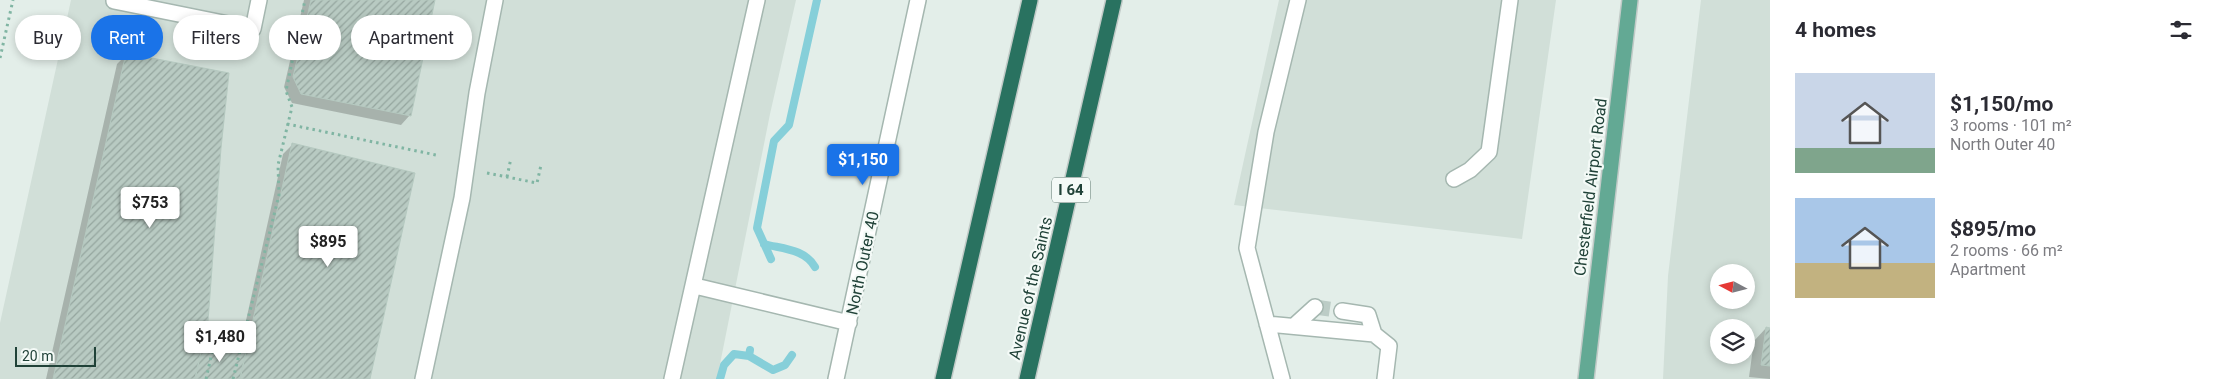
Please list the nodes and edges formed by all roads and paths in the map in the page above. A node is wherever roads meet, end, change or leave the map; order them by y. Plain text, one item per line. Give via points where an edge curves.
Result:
1 (13, 0) edge
2 (259, 0) edge
3 (305, 0) edge
4 (495, 0) edge
5 (757, 0) edge
6 (918, 0) edge
7 (1030, 0) edge
8 (1114, 0) edge
9 (1298, 0) edge
10 (1510, 0) edge
11 (1630, 0) edge
12 (114, 1) dead end
13 (0, 58) edge
14 (287, 124) junction
15 (436, 155) dead end
16 (511, 158) dead end
17 (541, 165) dead end
18 (482, 171) dead end
19 (507, 177) junction
20 (1454, 179) dead end
21 (695, 286) junction
22 (1315, 307) dead end
23 (1342, 311) tunnel mouth
24 (849, 323) junction
25 (1268, 324) junction
26 (1294, 326) junction
27 (1374, 334) junction
28 (216, 335) dead end
29 (206, 379) edge
30 (233, 379) edge
31 (423, 379) edge
32 (672, 379) edge
33 (836, 379) edge
34 (943, 379) edge
35 (1027, 379) edge
36 (1282, 379) edge
37 (1385, 379) edge
38 (1586, 379) edge

1 - 13 path
2 - 12 street via 253,29
3 - 14 path via 286,91 292,107
4 - 31 street via 462,198
5 - 21 street
6 - 24 street, North Outer 40
7 - 34 highway
8 - 35 highway, Avenue of the Saints / I 64
9 - 25 street via 1266,132 1247,248
10 - 20 street via 1488,152 1470,170
11 - 38 main road, Chesterfield Airport Road
14 - 15 path
14 - 30 path via 278,165 279,195
16 - 19 path
17 - 19 path via 537,183
18 - 19 path
21 - 24 street
21 - 32 street
22 - 26 street
23 - 27 street via 1368,315
24 - 33 street, North Outer 40
25 - 26 street
25 - 36 street
26 - 27 street
27 - 37 street via 1389,346
28 - 29 path

